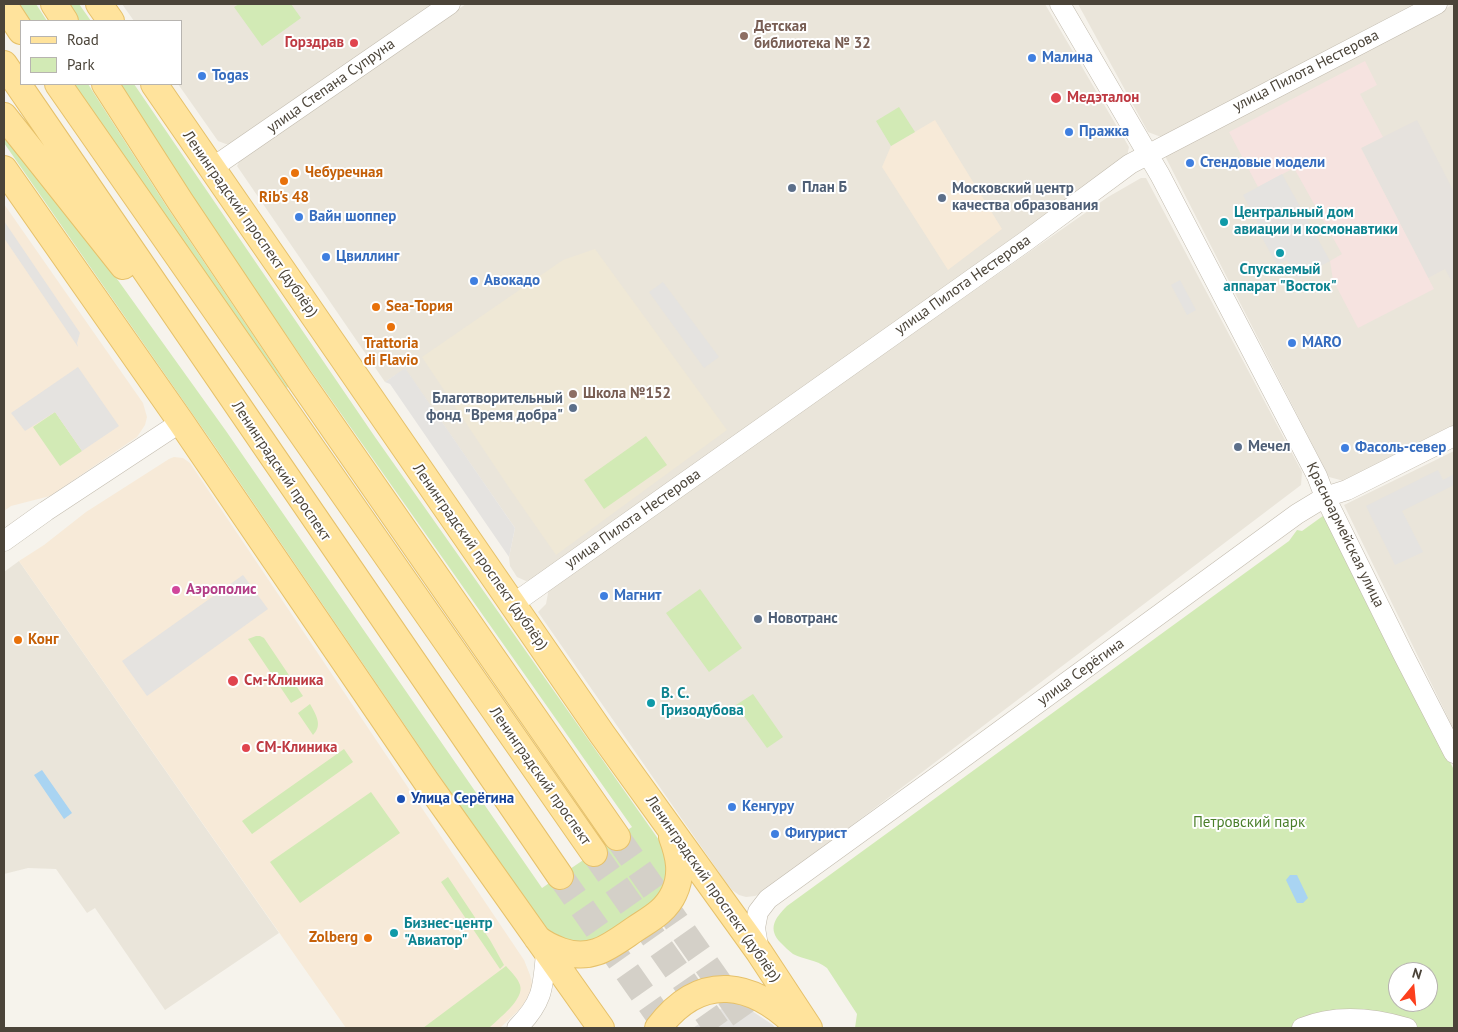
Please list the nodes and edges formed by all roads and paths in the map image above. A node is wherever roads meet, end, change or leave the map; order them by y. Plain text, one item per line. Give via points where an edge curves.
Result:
1 (54, 4) edge
2 (99, 4) edge
3 (450, 4) edge
4 (1060, 4) edge
5 (1437, 4) edge
6 (4, 5) edge
7 (64, 20) edge
8 (110, 20) edge
9 (20, 29) edge
10 (4, 64) edge
11 (59, 85) edge
12 (106, 85) edge
13 (155, 85) edge
14 (4, 116) edge
15 (1149, 154) junction
16 (212, 168) junction
17 (4, 169) edge
18 (244, 416) junction
19 (181, 422) junction
20 (1454, 436) edge
21 (1325, 497) junction
22 (4, 541) edge
23 (513, 604) junction
24 (1454, 753) edge
25 (667, 824) junction
26 (617, 837) tunnel mouth
27 (594, 853) tunnel mouth
28 (560, 876) tunnel mouth
29 (526, 924) junction
30 (759, 952) junction
31 (546, 953) junction
32 (516, 1028) edge
33 (601, 1028) edge
34 (658, 1028) edge
35 (800, 1028) edge
36 (810, 1028) edge
37 (1302, 1028) edge
38 (1407, 1028) edge

1 - 7 main road
2 - 8 main road
3 - 16 street, улица Степана Супруна
4 - 15 street, Красноармейская улица
5 - 15 street, улица Пилота Нестерова
6 - 9 main road
10 - 18 main road, Ленинградский проспект
11 - 27 main road, Ленинградский проспект
12 - 26 main road via 300,380
13 - 16 main road, Ленинградский проспект (дублёр)
14 - 18 main road
15 - 21 street, Красноармейская улица
15 - 23 street, улица Пилота Нестерова via 1130,164
16 - 23 main road, Ленинградский проспект (дублёр)
17 - 19 main road
18 - 28 main road, Ленинградский проспект
19 - 22 street
19 - 29 main road
20 - 21 street, улица Серёгина via 1347,490
21 - 24 street, Красноармейская улица
21 - 30 street, улица Серёгина via 1297,514 768,899 758,912 755,928
23 - 25 main road, Ленинградский проспект (дублёр)
25 - 29 main road via 680,865 674,893 659,914 606,949 579,955 553,948 539,940
25 - 30 main road, Ленинградский проспект (дублёр)
29 - 31 main road
30 - 36 main road, Ленинградский проспект (дублёр)
31 - 32 street via 542,989 526,1019
31 - 33 main road
34 - 35 main road via 682,1003 698,994 729,989 764,999
37 - 38 street via 1348,1018 1370,1019

